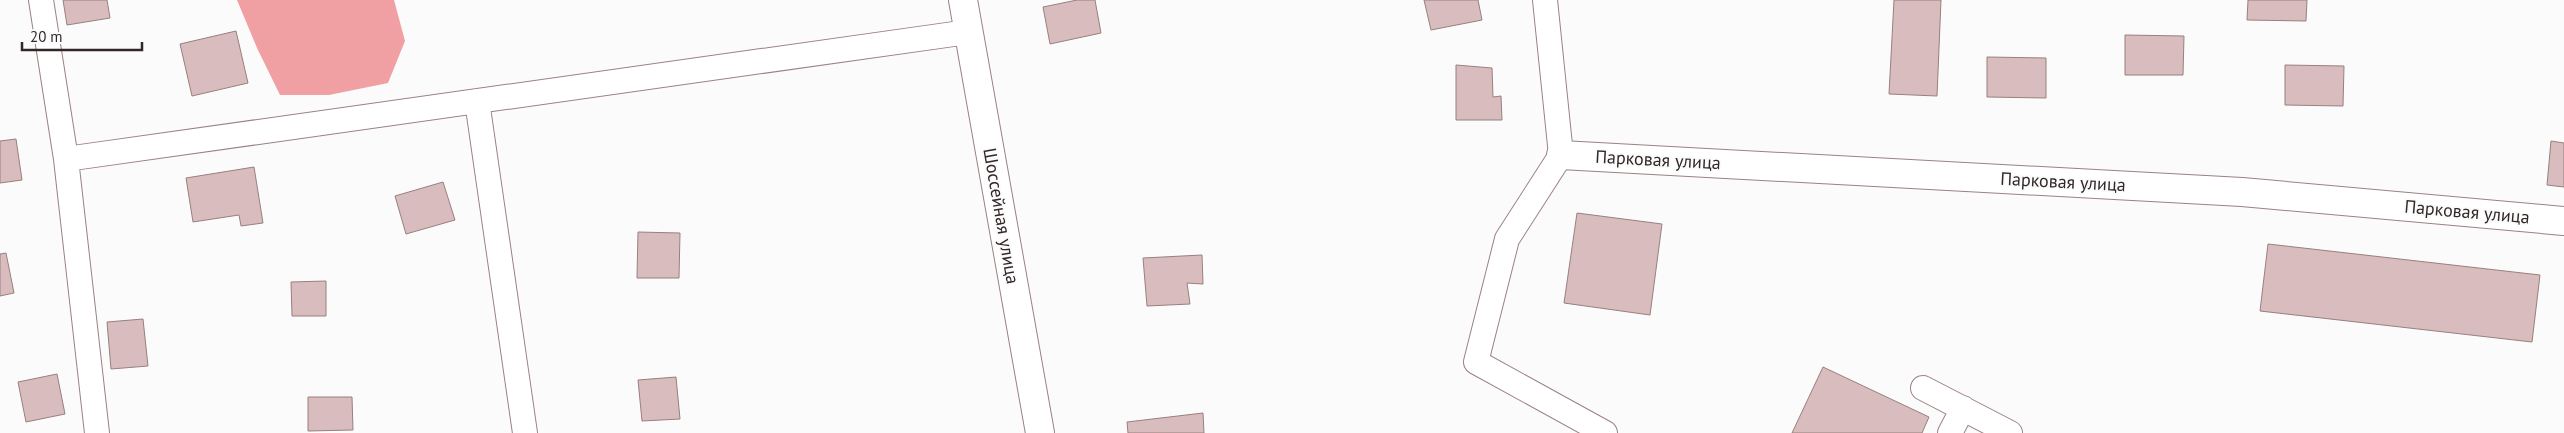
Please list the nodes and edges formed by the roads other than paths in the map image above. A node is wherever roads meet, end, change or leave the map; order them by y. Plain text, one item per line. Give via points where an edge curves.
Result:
1 (41, 0) edge
2 (963, 0) edge
3 (1545, 0) edge
4 (968, 32) junction
5 (477, 101) junction
6 (1560, 155) junction
7 (66, 159) junction
8 (2564, 221) edge
9 (1923, 388) dead end
10 (1963, 408) junction
11 (97, 433) edge
12 (525, 433) edge
13 (1040, 433) edge
14 (1605, 433) edge
15 (1950, 433) edge
16 (2010, 433) edge

1 - 7 lane
2 - 4 street, Шоссейная улица
3 - 6 lane
4 - 5 lane
4 - 13 street, Шоссейная улица
5 - 7 lane
5 - 12 lane
6 - 8 street, Парковая улица via 2242,192
6 - 14 lane via 1507,239 1476,362
7 - 11 lane
9 - 10 lane
10 - 15 lane
10 - 16 lane

